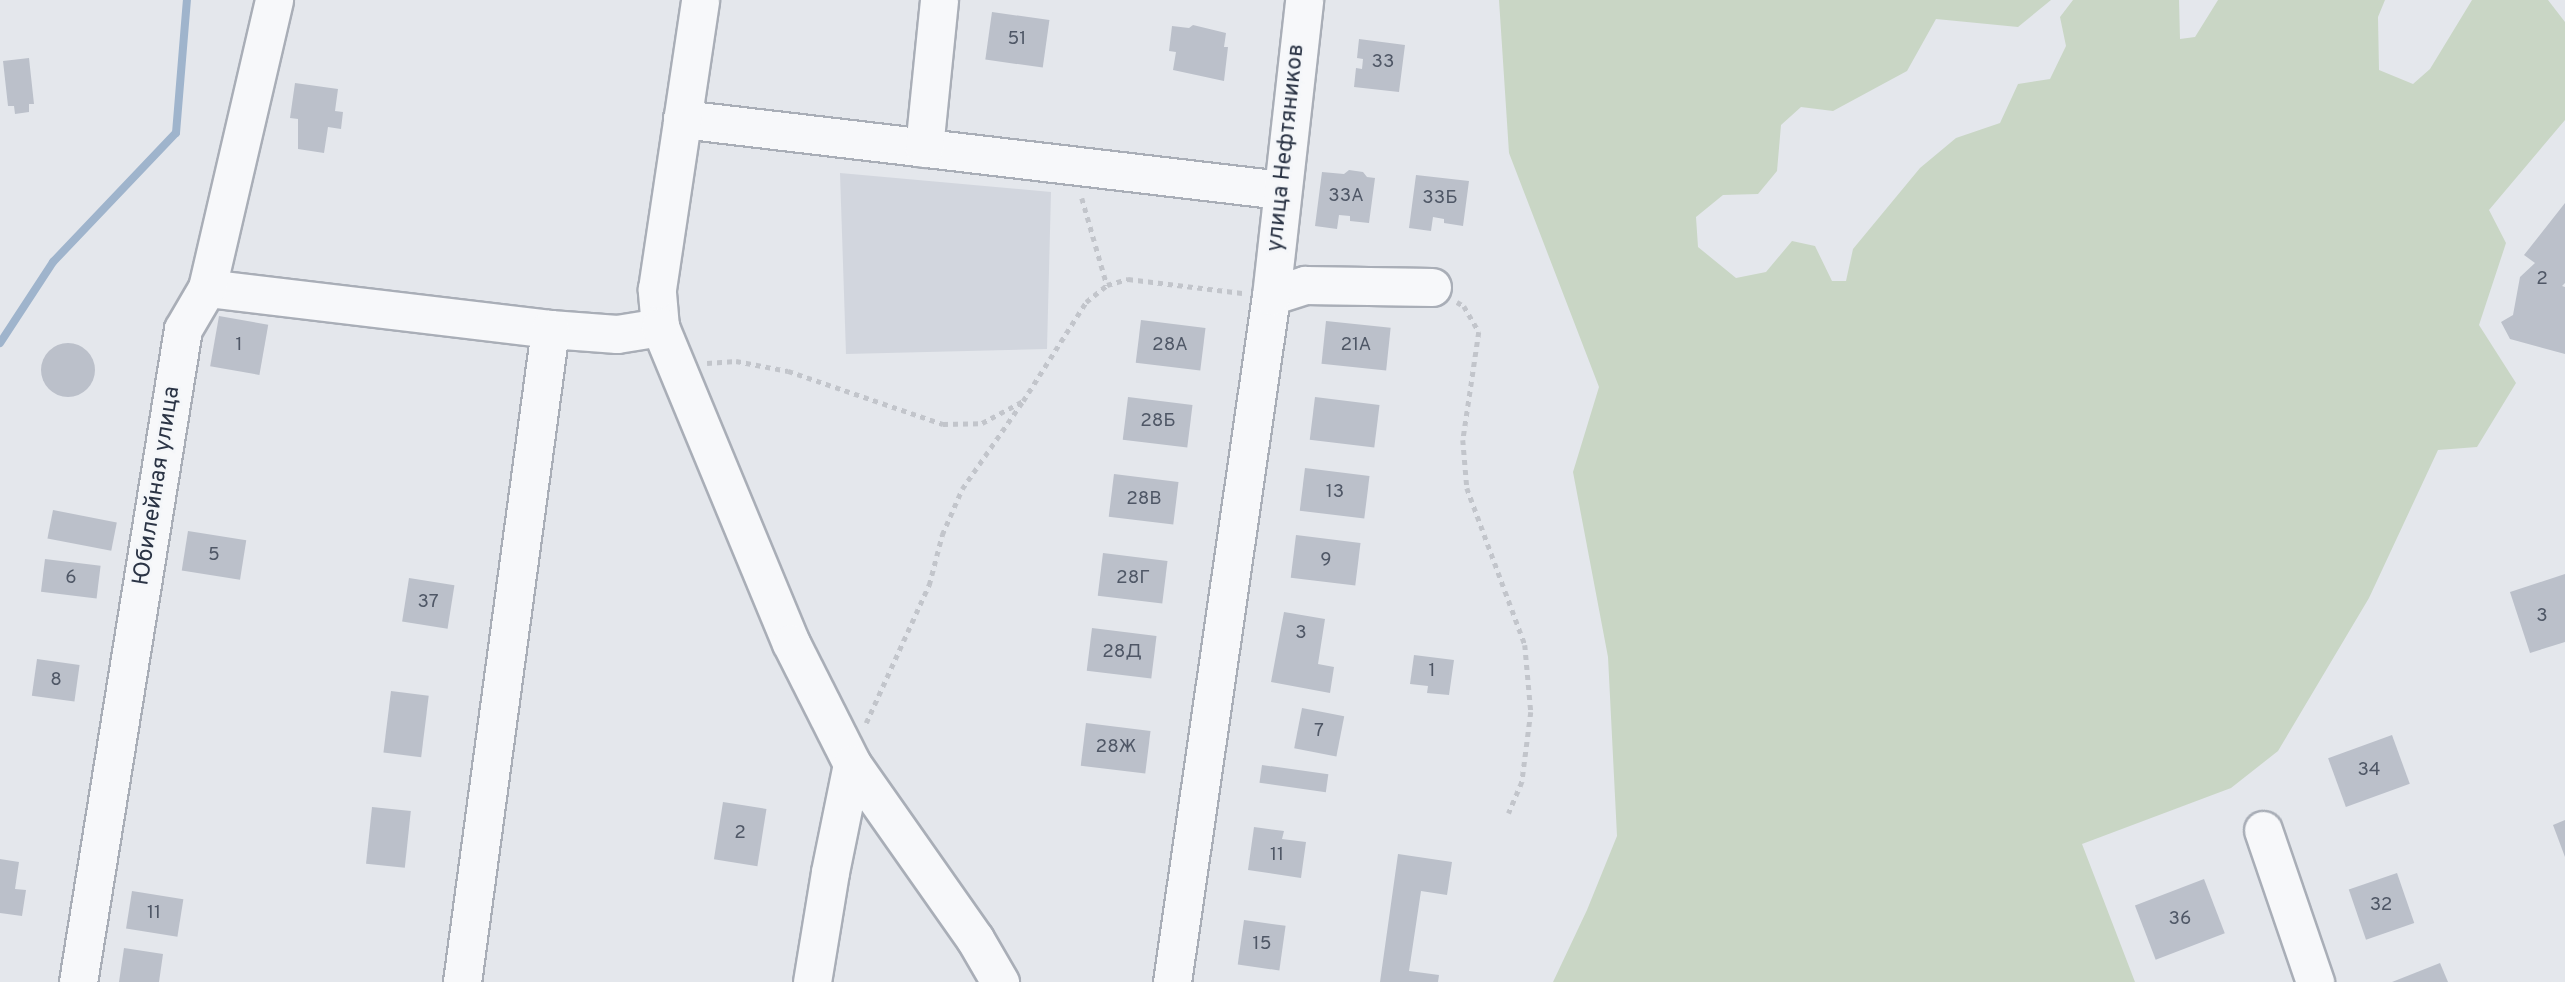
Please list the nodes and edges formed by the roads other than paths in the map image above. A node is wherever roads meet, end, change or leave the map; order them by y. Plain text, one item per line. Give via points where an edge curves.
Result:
1 (274, 0) edge
2 (700, 0) edge
3 (939, 0) edge
4 (1304, 0) edge
5 (682, 120) junction
6 (924, 148) junction
7 (1281, 190) junction
8 (1432, 287) road end
9 (207, 288) junction
10 (1271, 296) junction
11 (660, 327) junction
12 (550, 328) junction
13 (852, 764) junction
14 (2263, 830) dead end
15 (78, 982) edge
16 (462, 982) edge
17 (812, 982) edge
18 (1000, 982) edge
19 (1172, 982) edge
20 (2315, 982) edge

1 - 9 street, Юбилейная улица
2 - 5 street
3 - 6 street
4 - 7 street, улица Нефтяников
5 - 6 street
5 - 11 street via 657,289
6 - 7 street
7 - 10 street, улица Нефтяников
8 - 10 street via 1305,285
9 - 12 street
9 - 15 street, Юбилейная улица via 183,330
10 - 19 street, улица Нефтяников
11 - 12 street via 617,334
11 - 13 street via 791,643
12 - 16 street
13 - 17 street
13 - 18 street
14 - 20 street

